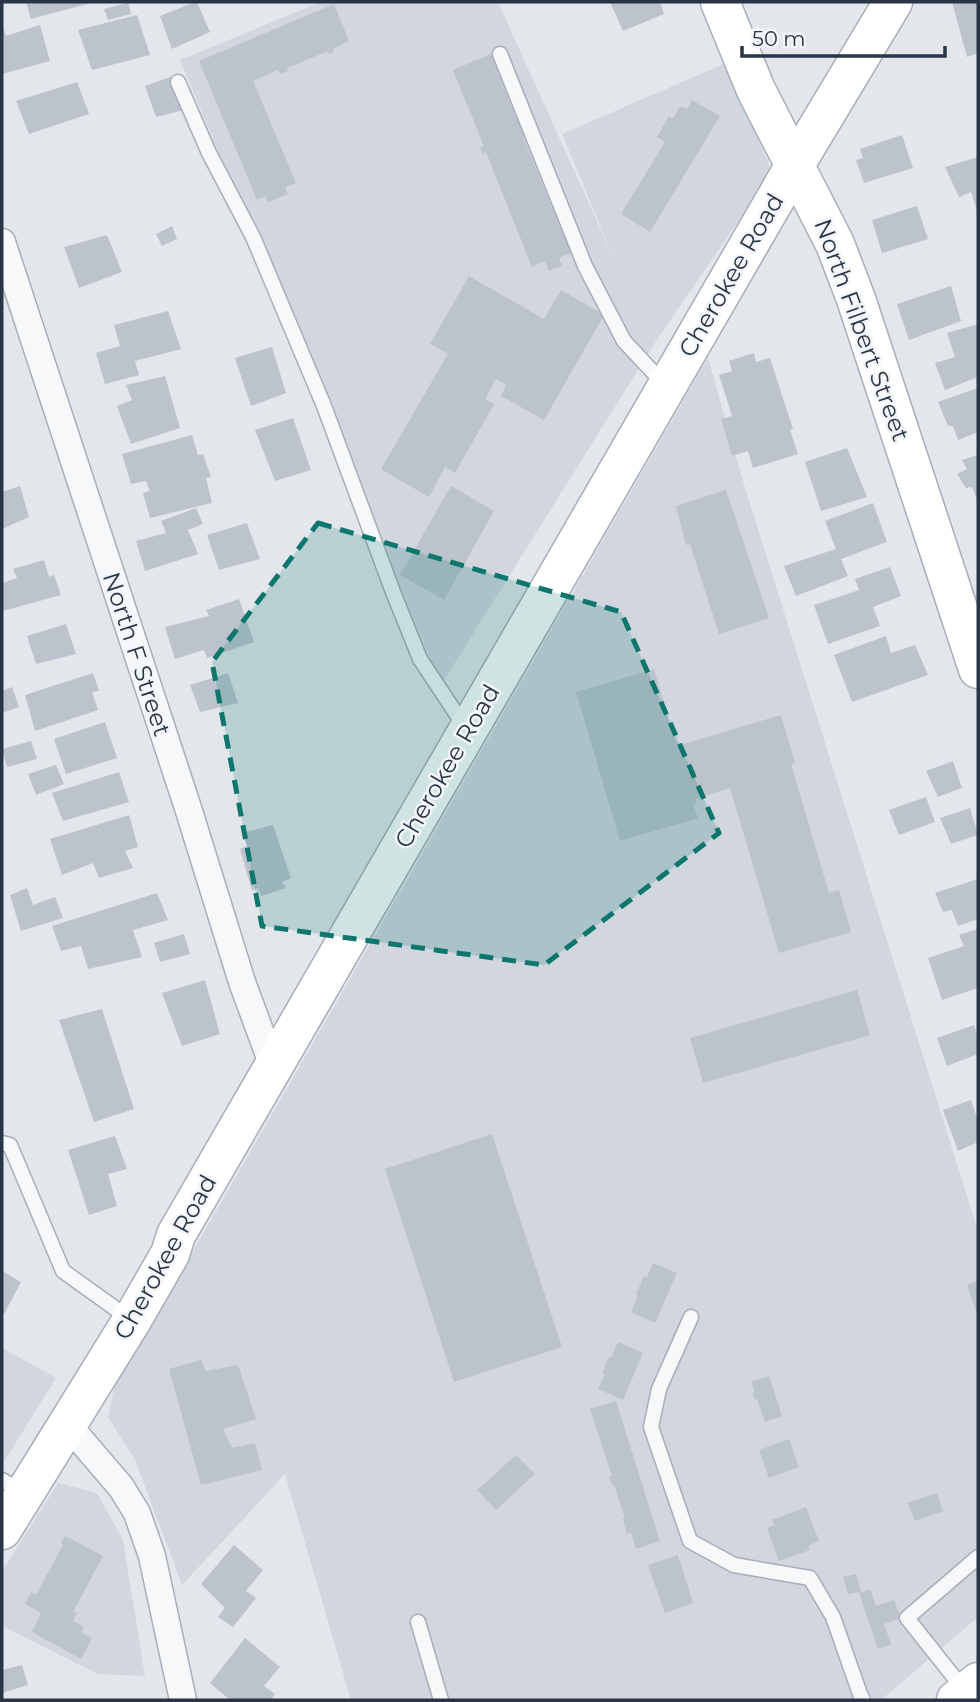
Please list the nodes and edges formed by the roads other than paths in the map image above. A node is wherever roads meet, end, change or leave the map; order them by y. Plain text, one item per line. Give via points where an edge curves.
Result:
1 (720, 2) edge
2 (893, 2) edge
3 (500, 54) dead end
4 (178, 82) dead end
5 (795, 165) junction
6 (2, 242) edge
7 (667, 387) junction
8 (978, 669) edge
9 (467, 731) junction
10 (273, 1066) junction
11 (2, 1143) edge
12 (691, 1317) dead end
13 (132, 1320) junction
14 (68, 1424) junction
15 (13, 1486) edge
16 (2, 1530) edge
17 (978, 1556) edge
18 (418, 1622) dead end
19 (966, 1691) edge
20 (183, 1700) edge
21 (441, 1700) edge
22 (863, 1700) edge

1 - 5 street, North Filbert Street via 756,90
2 - 5 street, Cherokee Road
3 - 7 lane via 586,266 624,341
4 - 9 lane via 263,260 420,659
5 - 7 street, Cherokee Road
5 - 8 street, North Filbert Street via 835,244 856,299
6 - 10 street, North F Street
7 - 9 street, Cherokee Road
9 - 10 street, Cherokee Road
10 - 13 street, Cherokee Road
11 - 13 lane via 10,1145 63,1271
12 - 22 lane via 659,1388 651,1427 690,1541 734,1564 810,1578 833,1617
13 - 14 street, Cherokee Road
14 - 15 street, Cherokee Road
14 - 20 street via 137,1513 152,1556
15 - 16 street, Cherokee Road
17 - 19 lane via 907,1618
18 - 21 lane

